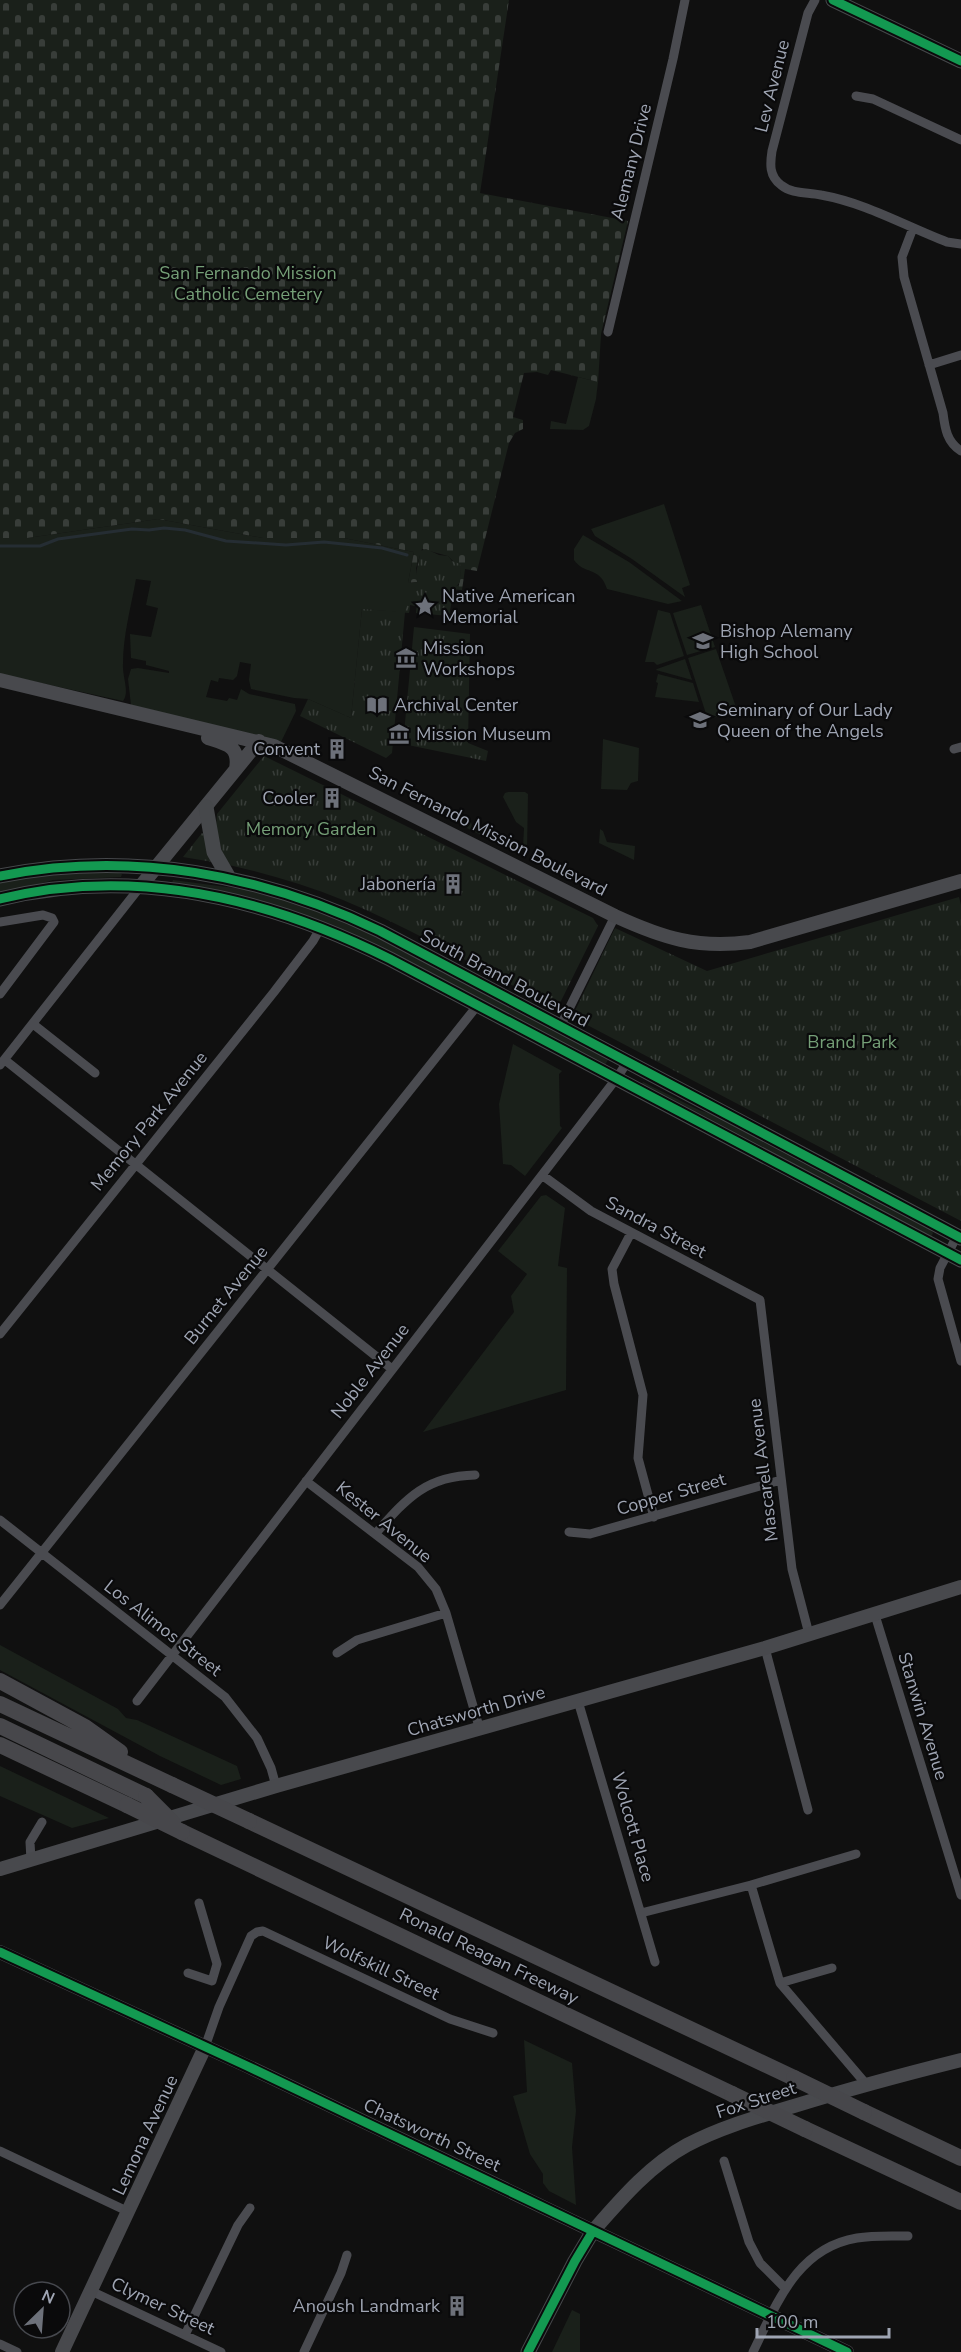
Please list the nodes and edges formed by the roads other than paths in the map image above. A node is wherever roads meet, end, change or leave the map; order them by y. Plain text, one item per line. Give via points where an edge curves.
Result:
1 (685, 0) edge
2 (815, 0) edge
3 (833, 0) edge
4 (961, 61) edge
5 (856, 96) dead end
6 (961, 140) edge
7 (913, 228) junction
8 (961, 244) edge
9 (608, 332) dead end
10 (961, 356) edge
11 (929, 365) junction
12 (961, 451) edge
13 (0, 680) edge
14 (165, 719) junction
15 (259, 741) junction
16 (236, 770) junction
17 (206, 807) junction
18 (156, 868) junction
19 (0, 876) edge
20 (229, 878) junction
21 (961, 881) edge
22 (141, 887) junction
23 (0, 899) edge
24 (615, 916) junction
25 (0, 922) edge
26 (321, 927) junction
27 (0, 994) edge
28 (477, 1006) junction
29 (33, 1024) junction
30 (561, 1025) junction
31 (628, 1061) junction
32 (2, 1063) edge
33 (95, 1073) dead end
34 (616, 1079) junction
35 (135, 1165) junction
36 (542, 1175) junction
37 (631, 1233) junction
38 (959, 1237) edge
39 (954, 1256) edge
40 (267, 1270) junction
41 (760, 1300) joint
42 (0, 1334) edge
43 (961, 1361) edge
44 (392, 1369) junction
45 (475, 1475) dead end
46 (781, 1480) junction
47 (306, 1481) junction
48 (654, 1517) junction
49 (0, 1520) edge
50 (569, 1532) dead end
51 (376, 1533) junction
52 (41, 1552) junction
53 (961, 1587) edge
54 (0, 1605) edge
55 (446, 1613) junction
56 (875, 1615) junction
57 (808, 1634) junction
58 (765, 1648) junction
59 (337, 1653) dead end
60 (172, 1656) junction
61 (0, 1682) edge
62 (137, 1701) dead end
63 (578, 1701) junction
64 (0, 1704) edge
65 (0, 1720) edge
66 (0, 1726) edge
67 (480, 1730) junction
68 (0, 1745) edge
69 (98, 1750) junction
70 (152, 1776) junction
71 (276, 1786) junction
72 (808, 1809) dead end
73 (42, 1822) dead end
74 (182, 1832) junction
75 (856, 1854) dead end
76 (32, 1860) junction
77 (0, 1869) edge
78 (751, 1884) junction
79 (961, 1895) edge
80 (199, 1903) dead end
81 (641, 1913) junction
82 (257, 1932) joint
83 (0, 1952) edge
84 (655, 1962) dead end
85 (832, 1968) dead end
86 (188, 1973) dead end
87 (212, 1981) junction
88 (780, 1983) junction
89 (227, 1988) junction
90 (493, 2033) dead end
91 (205, 2047) junction
92 (961, 2060) edge
93 (866, 2084) junction
94 (0, 2151) edge
95 (961, 2158) edge
96 (724, 2161) dead end
97 (961, 2202) edge
98 (250, 2208) dead end
99 (129, 2212) junction
100 (594, 2231) junction
101 (908, 2236) dead end
102 (347, 2255) dead end
103 (785, 2288) junction
104 (91, 2291) junction
105 (771, 2316) junction
106 (185, 2335) junction
107 (0, 2344) edge
108 (17, 2352) edge
109 (63, 2352) edge
110 (221, 2352) edge
111 (304, 2352) edge
112 (528, 2352) edge
113 (753, 2352) edge
114 (847, 2352) edge

1 - 9 street, Alemany Drive
2 - 7 street, Lev Avenue via 808,13 772,151 771,168 776,181 792,191 852,202
3 - 4 main road
5 - 6 street via 873,99
7 - 8 street
7 - 11 street via 903,250 902,270
10 - 11 street
11 - 12 street via 946,433
13 - 14 main road, San Fernando Mission Boulevard
14 - 15 main road, San Fernando Mission Boulevard
14 - 16 main road via 185,732 228,744 236,753
15 - 16 main road
15 - 24 main road, San Fernando Mission Boulevard via 285,750
16 - 17 main road
17 - 18 main road
17 - 20 main road via 214,852
18 - 19 main road, South Brand Boulevard via 82,866
18 - 20 main road, South Brand Boulevard
18 - 22 main road
20 - 30 main road, South Brand Boulevard via 285,892 358,920
21 - 24 main road, San Fernando Mission Boulevard via 734,945 672,940
22 - 23 main road, South Brand Boulevard via 79,887
22 - 26 main road, South Brand Boulevard via 242,902
22 - 29 street
24 - 30 street
25 - 27 street via 43,915 54,922
26 - 28 main road, South Brand Boulevard
26 - 35 street, Memory Park Avenue
28 - 34 main road, South Brand Boulevard
28 - 40 street, Burnet Avenue
29 - 32 street
29 - 33 street
30 - 31 main road, South Brand Boulevard
31 - 34 street, Noble Avenue
31 - 38 main road, South Brand Boulevard
32 - 35 street
34 - 36 street, Noble Avenue
34 - 39 main road, South Brand Boulevard
35 - 40 street
35 - 42 street, Memory Park Avenue
36 - 37 street, Sandra Street via 591,1211
36 - 44 street, Noble Avenue
37 - 41 street, Sandra Street
37 - 48 street via 612,1269 642,1395 638,1458
38 - 39 street
39 - 43 street via 938,1273 938,1279
40 - 44 street
40 - 52 street, Burnet Avenue
41 - 46 street, Mascarell Avenue
44 - 47 street, Noble Avenue
45 - 51 street via 454,1476 418,1491
46 - 48 street, Copper Street
46 - 57 street, Mascarell Avenue via 792,1569
47 - 51 street, Kester Avenue
47 - 60 street, Noble Avenue
48 - 50 street, Copper Street via 590,1534
49 - 52 street, Los Alimos Street
51 - 55 street, Kester Avenue via 418,1567 436,1588
52 - 54 street, Burnet Avenue
52 - 60 street, Los Alimos Street
53 - 56 main road, Chatsworth Drive
55 - 59 street via 357,1640
55 - 67 street, Kester Avenue
56 - 57 main road, Chatsworth Drive
56 - 79 street, Stanwin Avenue
57 - 58 main road, Chatsworth Drive
58 - 63 main road, Chatsworth Drive
58 - 72 street
60 - 62 street, Noble Avenue
60 - 71 street, Los Alimos Street via 225,1697 243,1718 257,1738
61 - 70 highway via 85,1727
63 - 67 main road, Chatsworth Drive
63 - 81 street, Wolcott Place
64 - 69 highway, Ronald Reagan Freeway
65 - 69 highway via 69,1753
66 - 74 highway, bridge via 146,1796
67 - 71 main road, Chatsworth Drive
68 - 74 highway, Ronald Reagan Freeway, bridge
69 - 70 highway, Ronald Reagan Freeway
70 - 95 highway, Ronald Reagan Freeway, bridge
71 - 76 main road, Chatsworth Drive
73 - 76 street via 30,1842
74 - 97 highway, Ronald Reagan Freeway, bridge
75 - 78 street
76 - 77 main road, Chatsworth Drive
78 - 81 street
78 - 88 street
80 - 87 street via 217,1964
81 - 84 street, Wolcott Place
82 - 89 street, Lemona Avenue via 251,1936
82 - 90 street, Wolfskill Street via 263,1931 450,2019
83 - 91 main road, Chatsworth Street
85 - 88 street
86 - 87 street
87 - 89 street
88 - 93 street
89 - 91 street, Lemona Avenue
91 - 99 main road, Lemona Avenue
91 - 100 main road, Chatsworth Street
92 - 93 main road, Fox Street
93 - 100 main road, Fox Street via 732,2124 686,2145 624,2195
94 - 99 street
96 - 103 street via 749,2242 760,2263
98 - 106 street
99 - 104 main road, Lemona Avenue
100 - 105 main road, Chatsworth Street
100 - 112 main road via 574,2261
101 - 103 street via 860,2237 830,2246 802,2266
102 - 111 street
103 - 105 street
104 - 106 street, Clymer Street
104 - 109 main road, Lemona Avenue
105 - 113 street
105 - 114 main road, Chatsworth Street
106 - 110 street, Clymer Street
107 - 108 street

